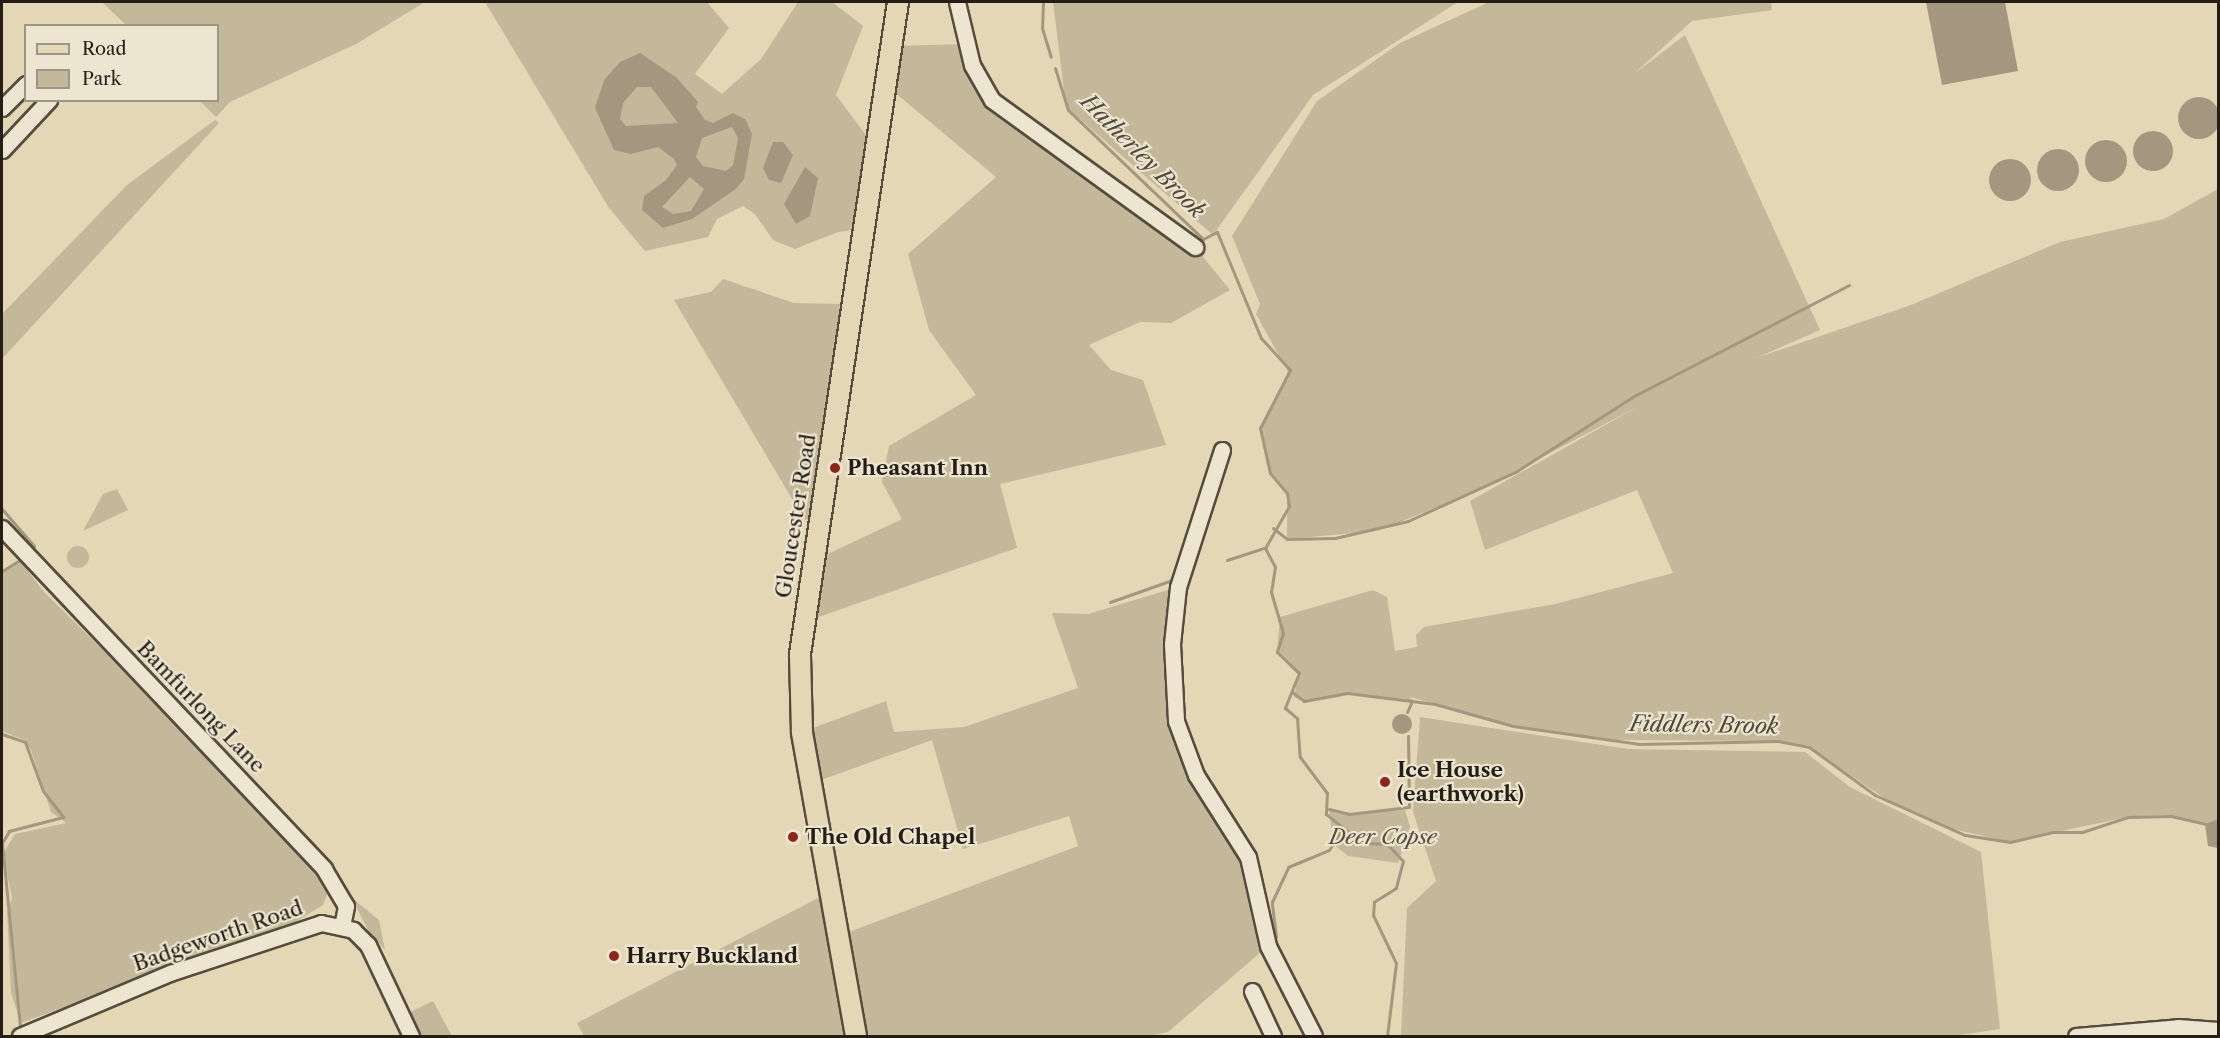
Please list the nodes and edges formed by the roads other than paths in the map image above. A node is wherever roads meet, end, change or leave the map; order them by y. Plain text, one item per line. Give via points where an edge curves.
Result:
1 (898, 2) edge
2 (957, 2) edge
3 (24, 86) edge
4 (47, 102) edge
5 (2, 108) edge
6 (2, 150) edge
7 (1195, 247) dead end
8 (1222, 450) dead end
9 (2, 528) edge
10 (342, 926) junction
11 (1252, 991) dead end
12 (2218, 1030) edge
13 (20, 1036) edge
14 (411, 1036) edge
15 (856, 1036) edge
16 (1273, 1036) edge
17 (1314, 1036) edge
18 (2076, 1036) edge

1 - 15 main road, Gloucester Road via 800,654 802,732
2 - 7 street via 972,65 992,100
3 - 5 street
4 - 6 street
8 - 17 street via 1178,587 1172,644 1176,721 1196,775 1248,857 1268,946
9 - 10 street, Bamfurlong Lane via 324,869 346,906
10 - 13 street, Badgeworth Road via 321,923 295,929 170,973
10 - 14 street via 368,945
11 - 16 street
12 - 18 street via 2178,1027

